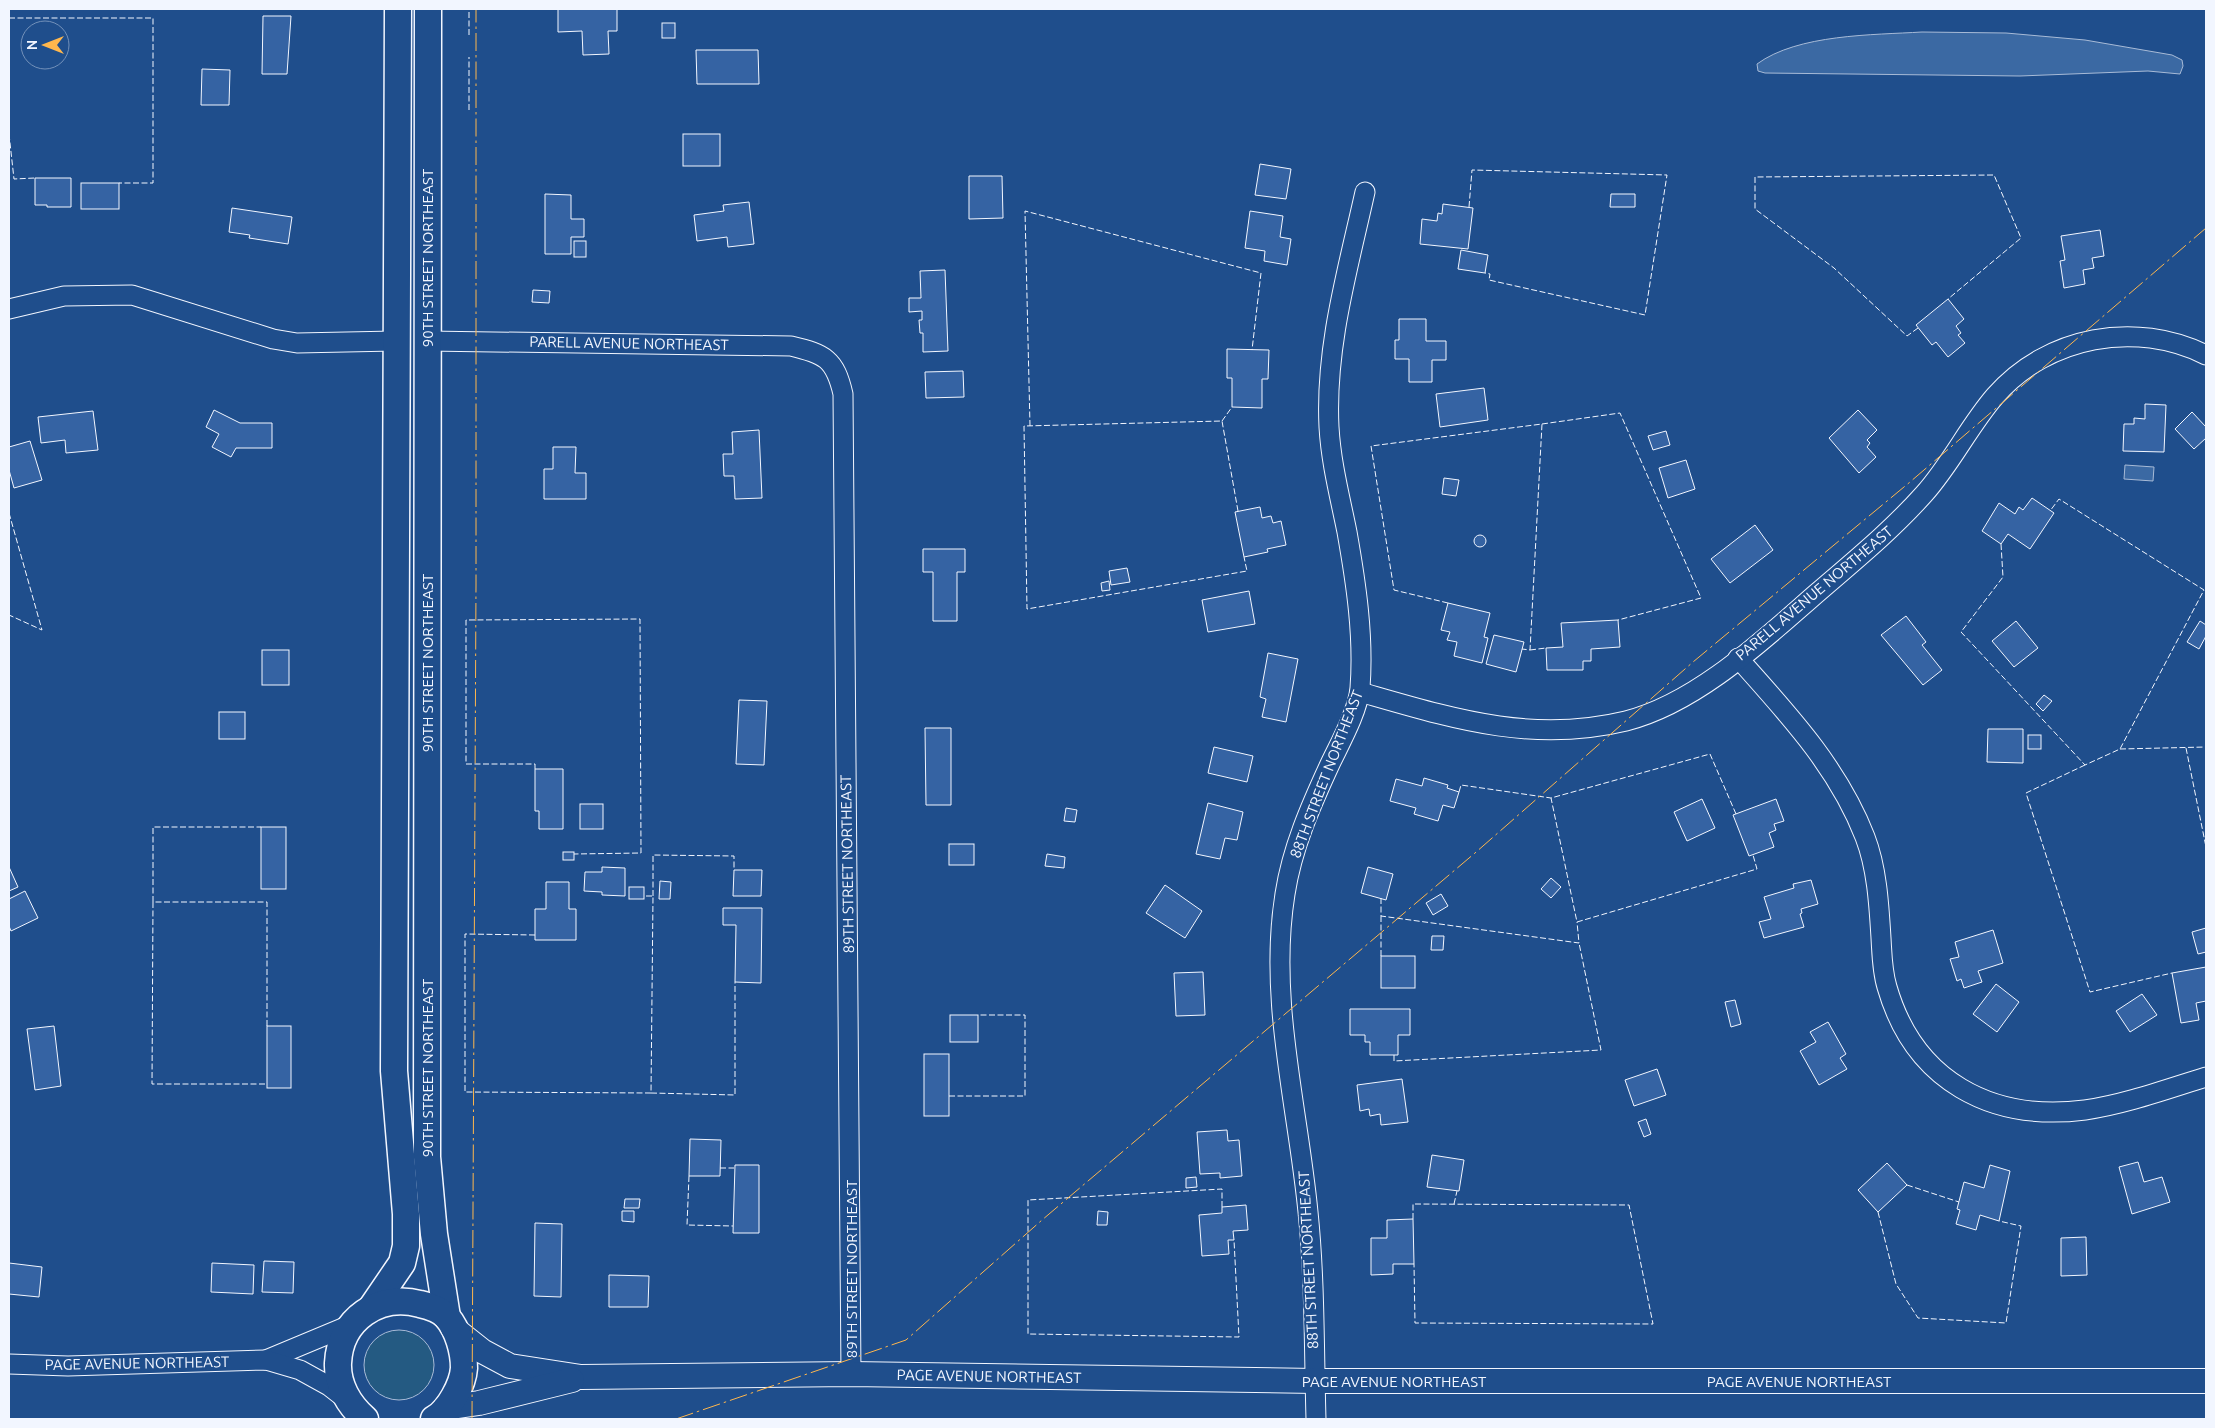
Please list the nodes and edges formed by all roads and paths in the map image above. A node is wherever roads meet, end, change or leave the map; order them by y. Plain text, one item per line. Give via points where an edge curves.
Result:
1 (398, 9) edge
2 (428, 9) edge
3 (1365, 192) dead end
4 (9, 309) edge
5 (395, 341) junction
6 (427, 341) junction
7 (2206, 355) edge
8 (827, 359) joint
9 (1738, 658) junction
10 (1360, 692) junction
11 (2206, 1077) edge
12 (372, 1307) junction
13 (450, 1323) junction
14 (350, 1325) junction
15 (266, 1360) junction
16 (9, 1364) edge
17 (852, 1374) junction
18 (581, 1377) junction
19 (1315, 1381) junction
20 (2206, 1382) edge
21 (360, 1415) edge
22 (438, 1416) edge
23 (1316, 1419) edge

1 - 5 main road, 90TH STREET NORTHEAST
2 - 6 main road, 90TH STREET NORTHEAST
3 - 10 street, 88TH STREET NORTHEAST via 1332,337 1329,390 1334,470 1357,592
4 - 5 street via 64,296 132,295 273,339 298,343
5 - 12 main road, 90TH STREET NORTHEAST via 394,1071 406,1246 402,1263
6 - 8 street, PARELL AVENUE NORTHEAST via 791,346
6 - 13 main road, 90TH STREET NORTHEAST via 426,1157
7 - 9 street, PARELL AVENUE NORTHEAST via 2162,339 2131,335 2090,339 2049,354 2018,374 1995,395 1926,492 1892,528
8 - 17 street, 89TH STREET NORTHEAST via 838,372 843,394
9 - 10 street, PARELL AVENUE NORTHEAST via 1671,703 1628,720 1586,728 1549,731 1462,721
9 - 11 street via 1800,727 1832,773 1866,838 1873,868 1886,985 1914,1045 1936,1071 1955,1085 2011,1109 2056,1112 2114,1104
10 - 19 street, 88TH STREET NORTHEAST via 1295,851 1285,893 1280,945 1288,1067 1309,1214
12 - 13 main road via 389,1301 407,1300 436,1309
12 - 14 main road
13 - 18 street, PAGE AVENUE NORTHEAST via 482,1351 510,1366
13 - 22 main road, 90TH STREET NORTHEAST via 462,1348 464,1370 458,1390
14 - 15 street, PAGE AVENUE NORTHEAST
14 - 21 main road via 339,1351 338,1371
15 - 16 street, PAGE AVENUE NORTHEAST via 68,1366
15 - 21 street, PAGE AVENUE NORTHEAST via 300,1370 329,1386
17 - 18 street, PAGE AVENUE NORTHEAST
17 - 19 street, PAGE AVENUE NORTHEAST
18 - 22 street, PAGE AVENUE NORTHEAST
19 - 20 street, PAGE AVENUE NORTHEAST
19 - 23 street, 88TH STREET NORTHEAST

